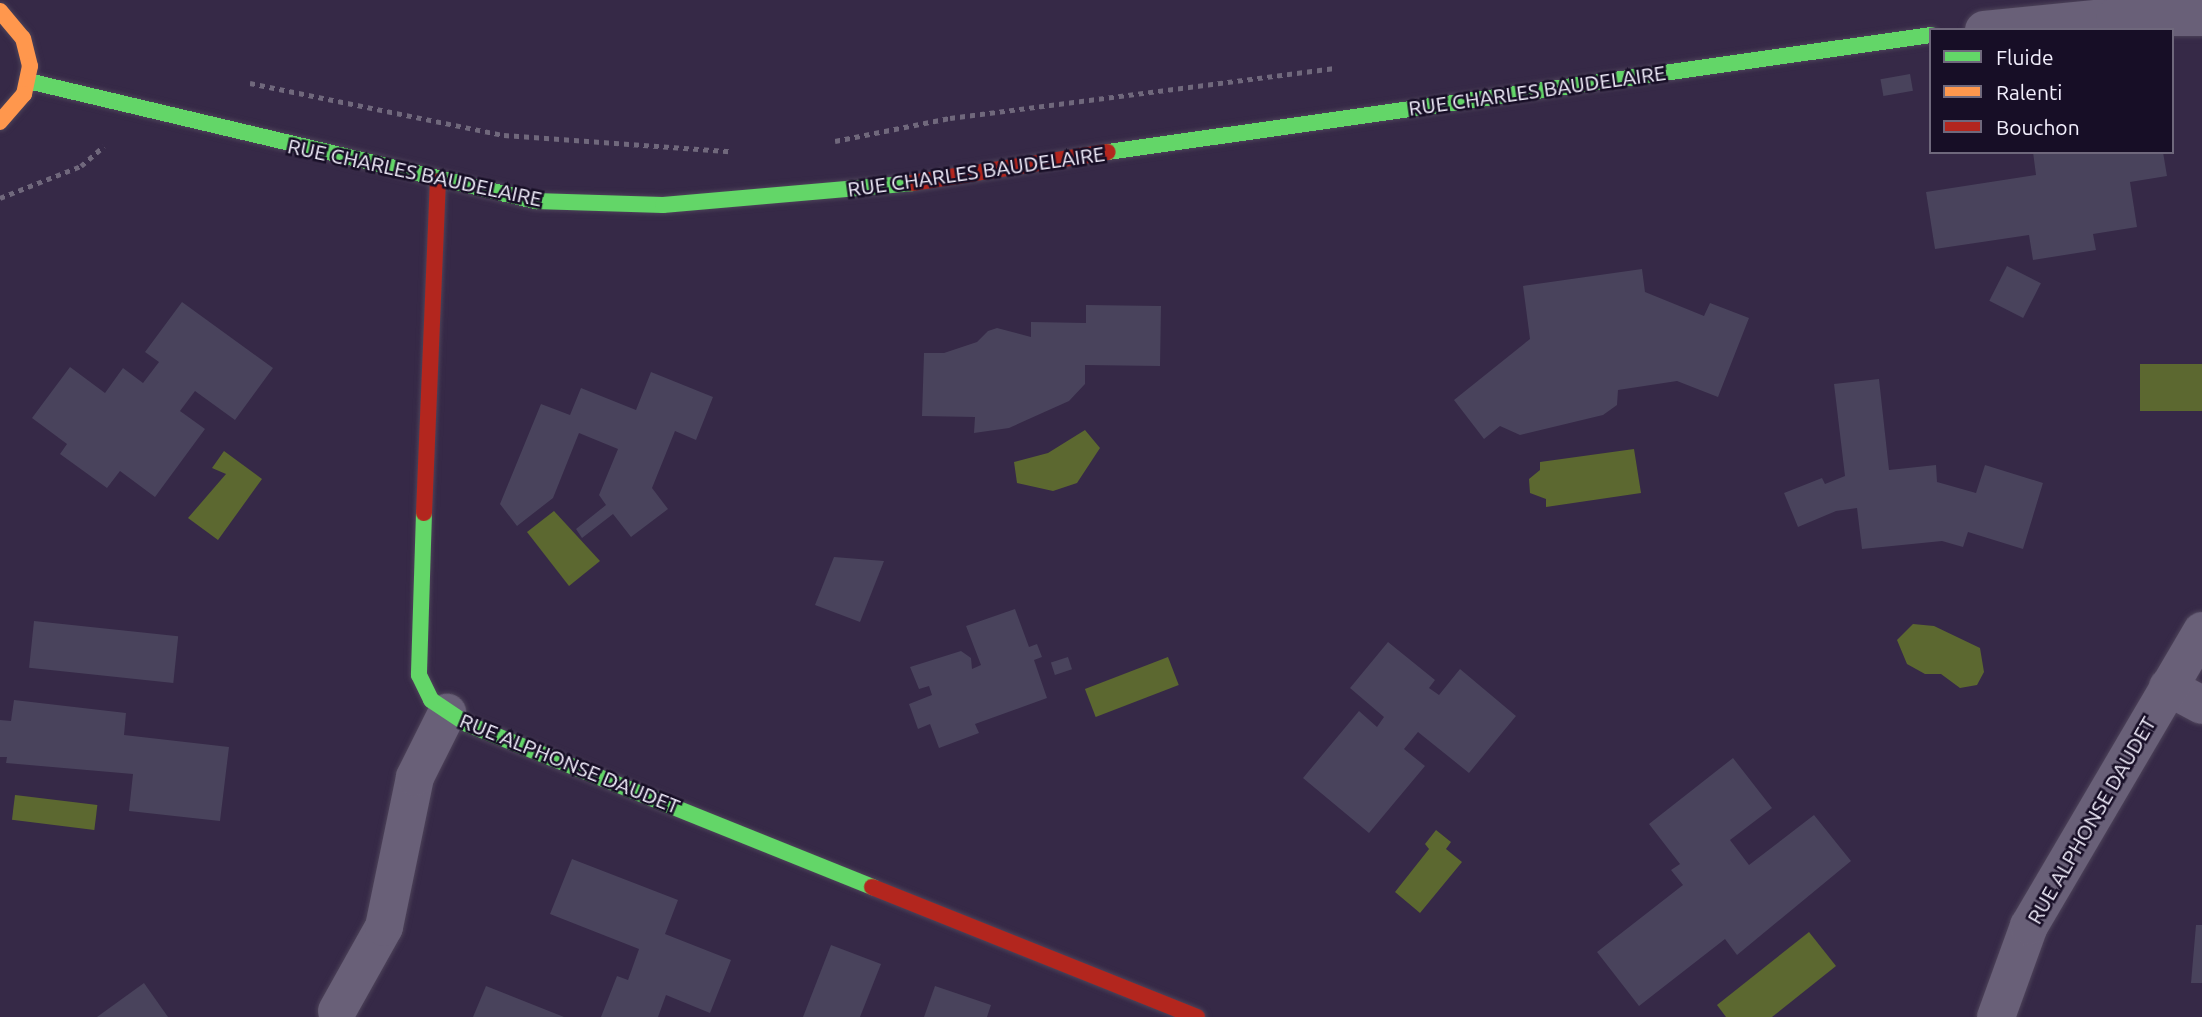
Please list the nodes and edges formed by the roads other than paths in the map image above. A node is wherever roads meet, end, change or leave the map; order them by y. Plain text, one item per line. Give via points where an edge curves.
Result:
1 (0, 11) edge
2 (2063, 11) edge
3 (2202, 17) edge
4 (1992, 28) edge
5 (1929, 36) edge
6 (28, 81) junction
7 (0, 122) edge
8 (438, 181) junction
9 (2202, 631) edge
10 (2168, 687) junction
11 (2202, 705) edge
12 (447, 713) junction
13 (337, 1011) dead end
14 (1197, 1017) edge
15 (1996, 1017) edge

1 - 6 street via 23,38 30,66
2 - 3 street
2 - 4 street
5 - 8 street, RUE CHARLES BAUDELAIRE via 1227,133 906,184 663,205 535,201
6 - 7 street via 17,106
6 - 8 street, RUE CHARLES BAUDELAIRE
8 - 12 street, RUE ALPHONSE DAUDET via 418,640 419,675 431,700
9 - 10 street, RUE ALPHONSE DAUDET
10 - 11 street
10 - 15 street, RUE ALPHONSE DAUDET via 2029,926
12 - 13 street via 415,777 384,927
12 - 14 street, RUE ALPHONSE DAUDET

